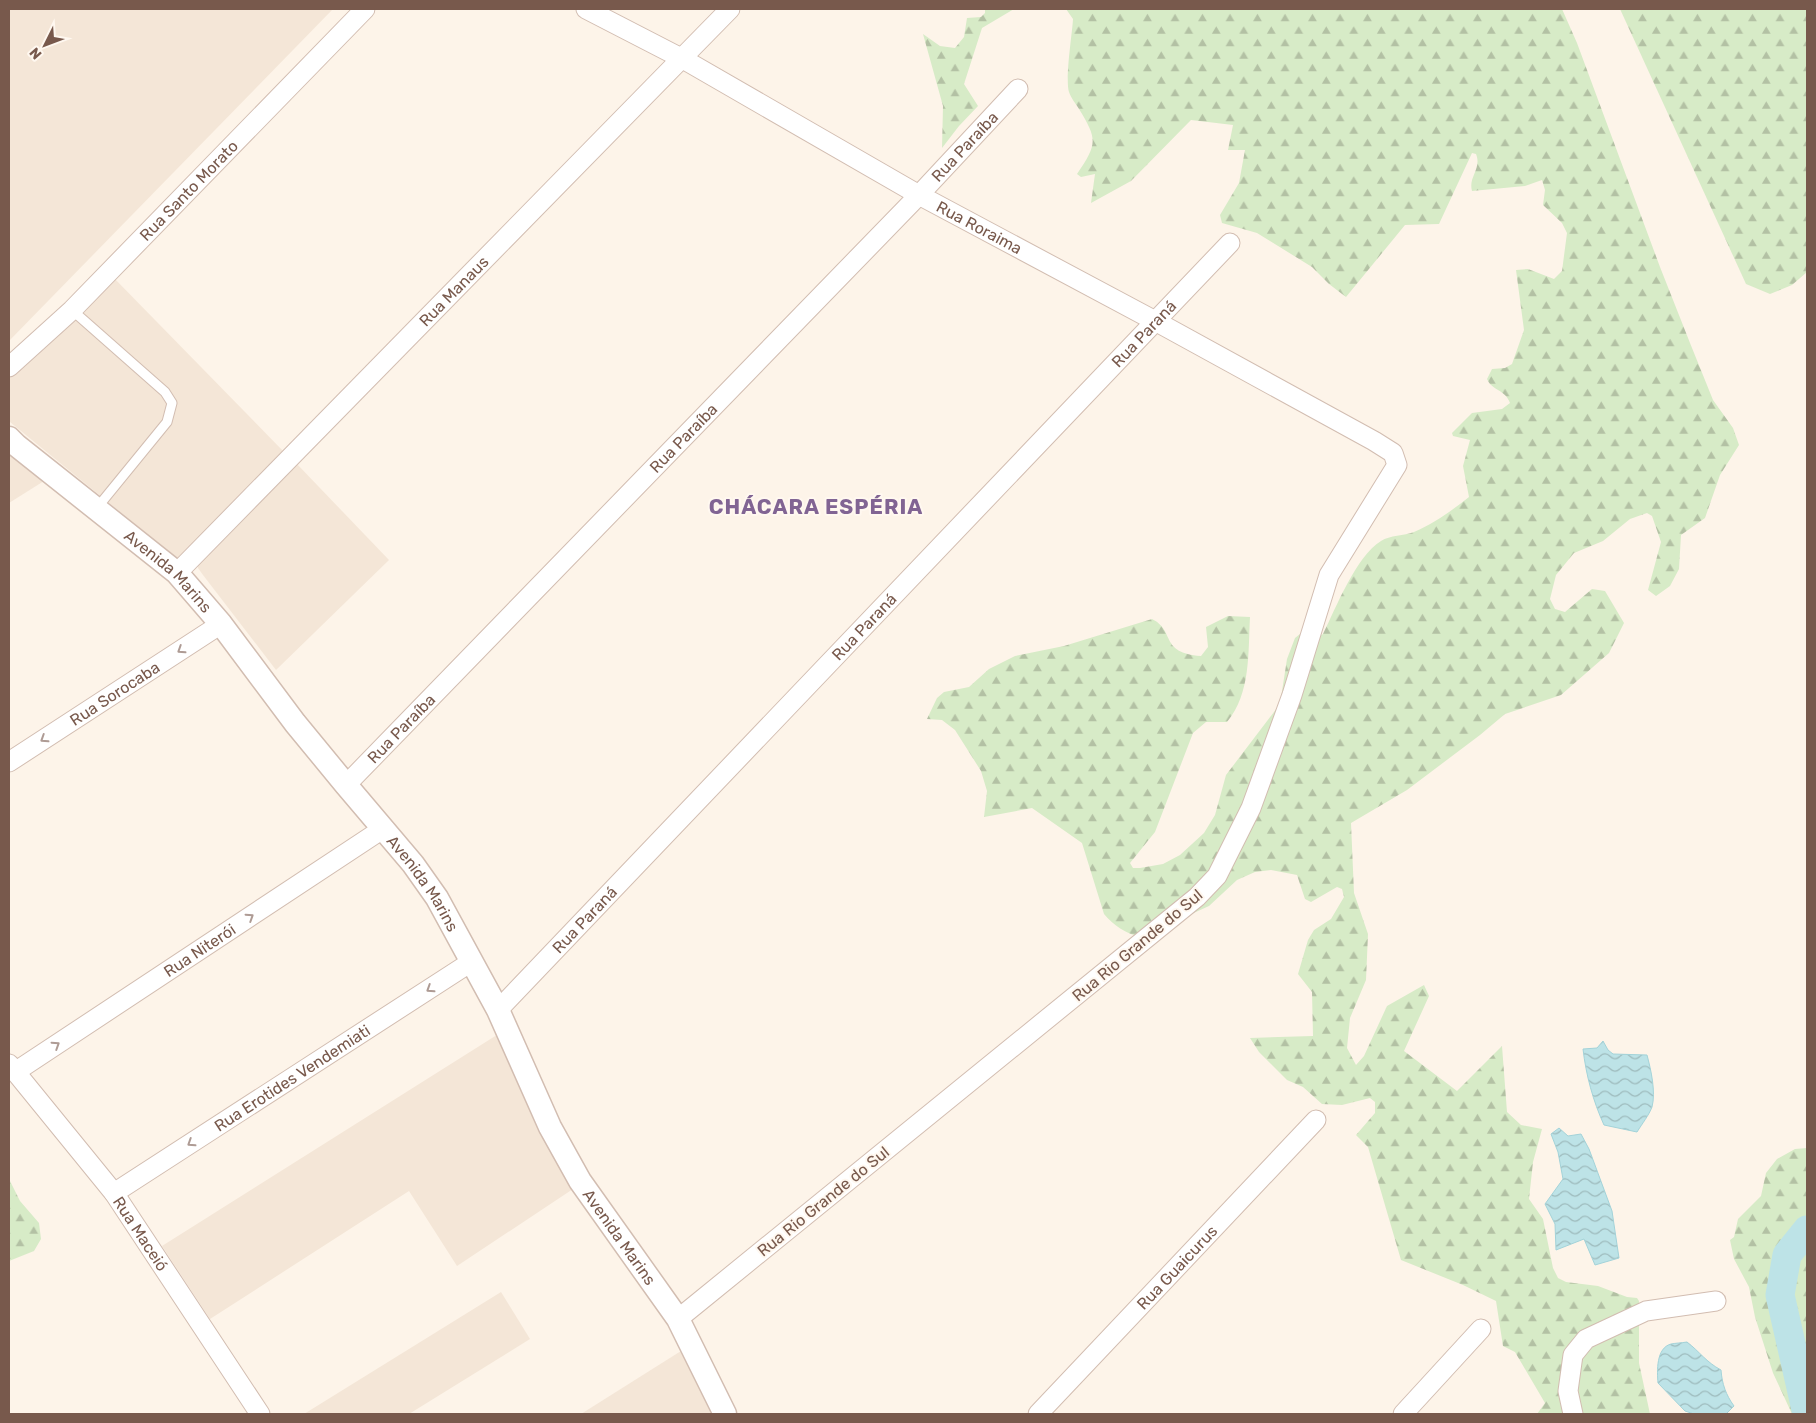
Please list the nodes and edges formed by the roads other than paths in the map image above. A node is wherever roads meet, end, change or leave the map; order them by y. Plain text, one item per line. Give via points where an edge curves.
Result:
1 (366, 9) edge
2 (586, 9) edge
3 (730, 9) edge
4 (683, 59) junction
5 (1018, 89) dead end
6 (919, 195) junction
7 (1230, 243) dead end
8 (72, 310) junction
9 (1157, 322) junction
10 (9, 367) edge
11 (9, 438) edge
12 (1374, 441) joint
13 (96, 509) junction
14 (177, 573) junction
15 (221, 624) junction
16 (9, 762) edge
17 (346, 785) junction
18 (384, 828) junction
19 (471, 962) junction
20 (498, 1010) junction
21 (12, 1068) edge
22 (1316, 1120) dead end
23 (114, 1193) junction
24 (1716, 1301) dead end
25 (678, 1319) junction
26 (1481, 1329) dead end
27 (260, 1414) edge
28 (725, 1414) edge
29 (1038, 1414) edge
30 (1403, 1414) edge
31 (1573, 1414) edge

1 - 8 street, Rua Santo Morato
2 - 4 street, Rua Roraima
3 - 4 street, Rua Manaus
4 - 6 street, Rua Roraima
4 - 14 street, Rua Manaus
5 - 6 street, Rua Paraíba
6 - 9 street, Rua Roraima
6 - 17 street, Rua Paraíba
7 - 9 street, Rua Paraná
8 - 10 street, Rua Santo Morato
8 - 13 lane via 165,392 172,403 167,422
9 - 12 street, Rua Roraima
9 - 20 street, Rua Paraná
11 - 13 street, Avenida Marins
12 - 25 street, Rua Rio Grande do Sul via 1393,453 1397,465 1329,575 1292,695 1251,808 1217,876 1197,897
13 - 14 street, Avenida Marins
14 - 15 street, Avenida Marins
15 -> 16 street, Rua Sorocaba
15 - 17 street, Avenida Marins
17 - 18 street, Avenida Marins
18 - 19 street, Avenida Marins via 438,898
21 -> 18 street, Rua Niterói
19 - 20 street, Avenida Marins
19 -> 23 street, Rua Erotides Vendemiati
20 - 25 street, Avenida Marins via 550,1126 580,1181
21 - 23 street, Rua Maceió
22 - 29 street, Rua Guaicurus
23 - 27 street, Rua Maceió
24 - 31 street via 1646,1311 1586,1339 1573,1355 1568,1391
25 - 28 street, Avenida Marins
26 - 30 street

